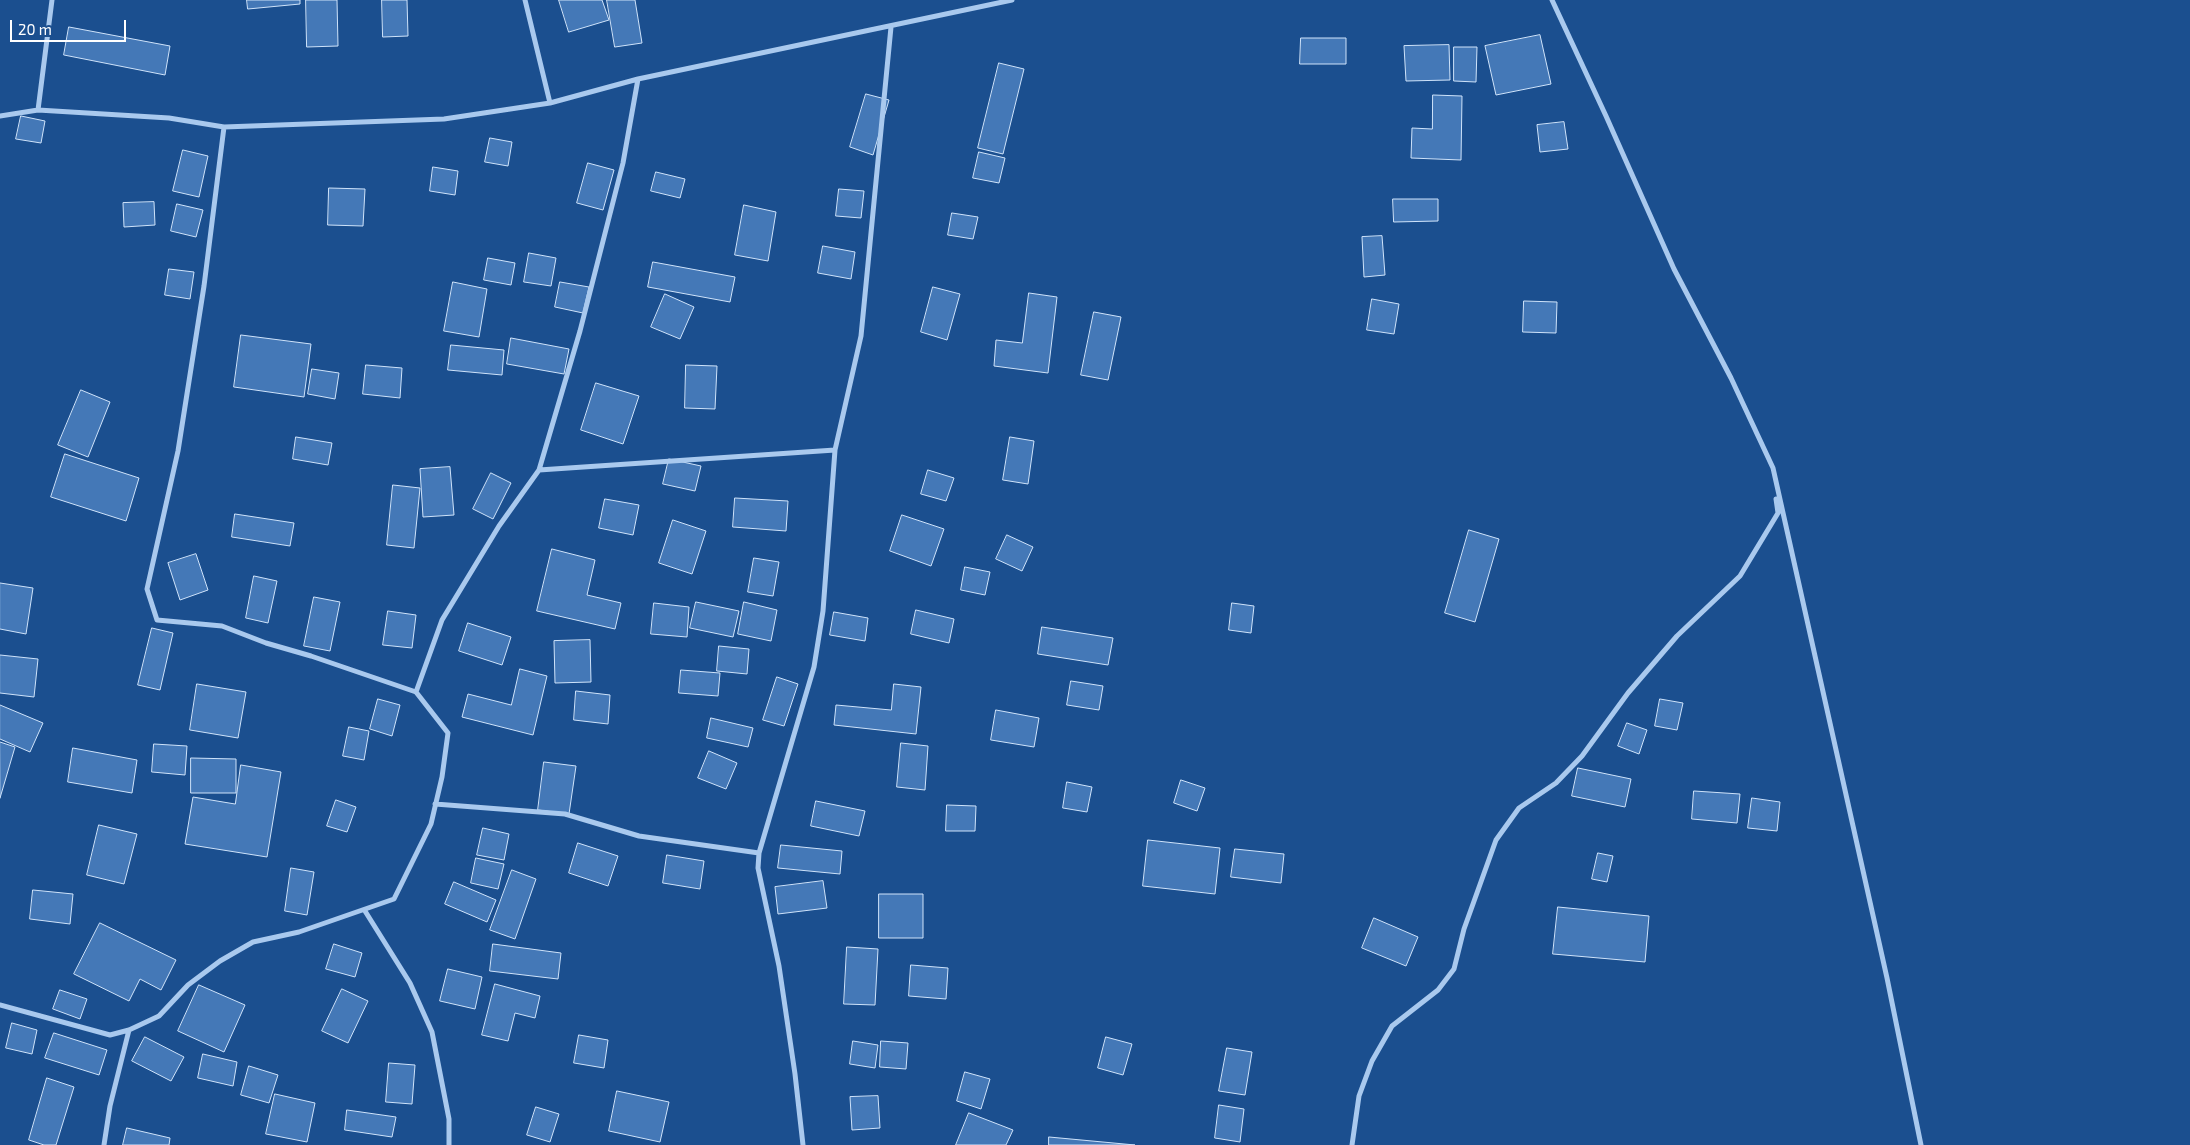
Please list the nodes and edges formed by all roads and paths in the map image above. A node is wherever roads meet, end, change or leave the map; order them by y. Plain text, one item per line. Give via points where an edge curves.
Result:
1 (52, 0) edge
2 (525, 0) edge
3 (1012, 0) edge
4 (1552, 0) edge
5 (891, 27) junction
6 (638, 79) junction
7 (550, 103) junction
8 (38, 110) junction
9 (0, 116) edge
10 (224, 127) junction
11 (835, 450) junction
12 (1773, 468) junction
13 (539, 470) junction
14 (416, 692) junction
15 (435, 804) junction
16 (759, 853) junction
17 (365, 910) junction
18 (0, 1005) edge
19 (129, 1030) junction
20 (104, 1145) edge
21 (449, 1145) edge
22 (803, 1145) edge
23 (1352, 1145) edge
24 (1921, 1145) edge

1 - 8 street
2 - 7 street
3 - 5 street
4 - 12 street via 1674,269
5 - 6 street
5 - 11 street via 861,336
6 - 7 street
6 - 13 street via 623,163 580,331
7 - 10 street via 444,119
8 - 9 street
8 - 10 street via 169,118
10 - 14 street via 204,286 178,451 147,589 157,620 222,626 266,644
11 - 13 street
11 - 16 street via 823,611 814,667
12 - 23 street via 1778,513 1740,576 1677,636 1628,693 1582,756 1556,783 1519,808 1496,840 1464,929 1454,969 1438,990 1392,1026 1372,1061 1359,1096
12 - 24 street
13 - 14 street via 499,526 442,620
14 - 15 street via 448,733
15 - 16 street via 565,814 639,836
15 - 17 street via 431,824 394,900
16 - 22 street via 760,882 779,966 793,1056
17 - 19 street via 299,932 253,942 188,985 158,1016
17 - 21 street via 410,983 432,1032 448,1119
18 - 19 street via 110,1035
19 - 20 street

